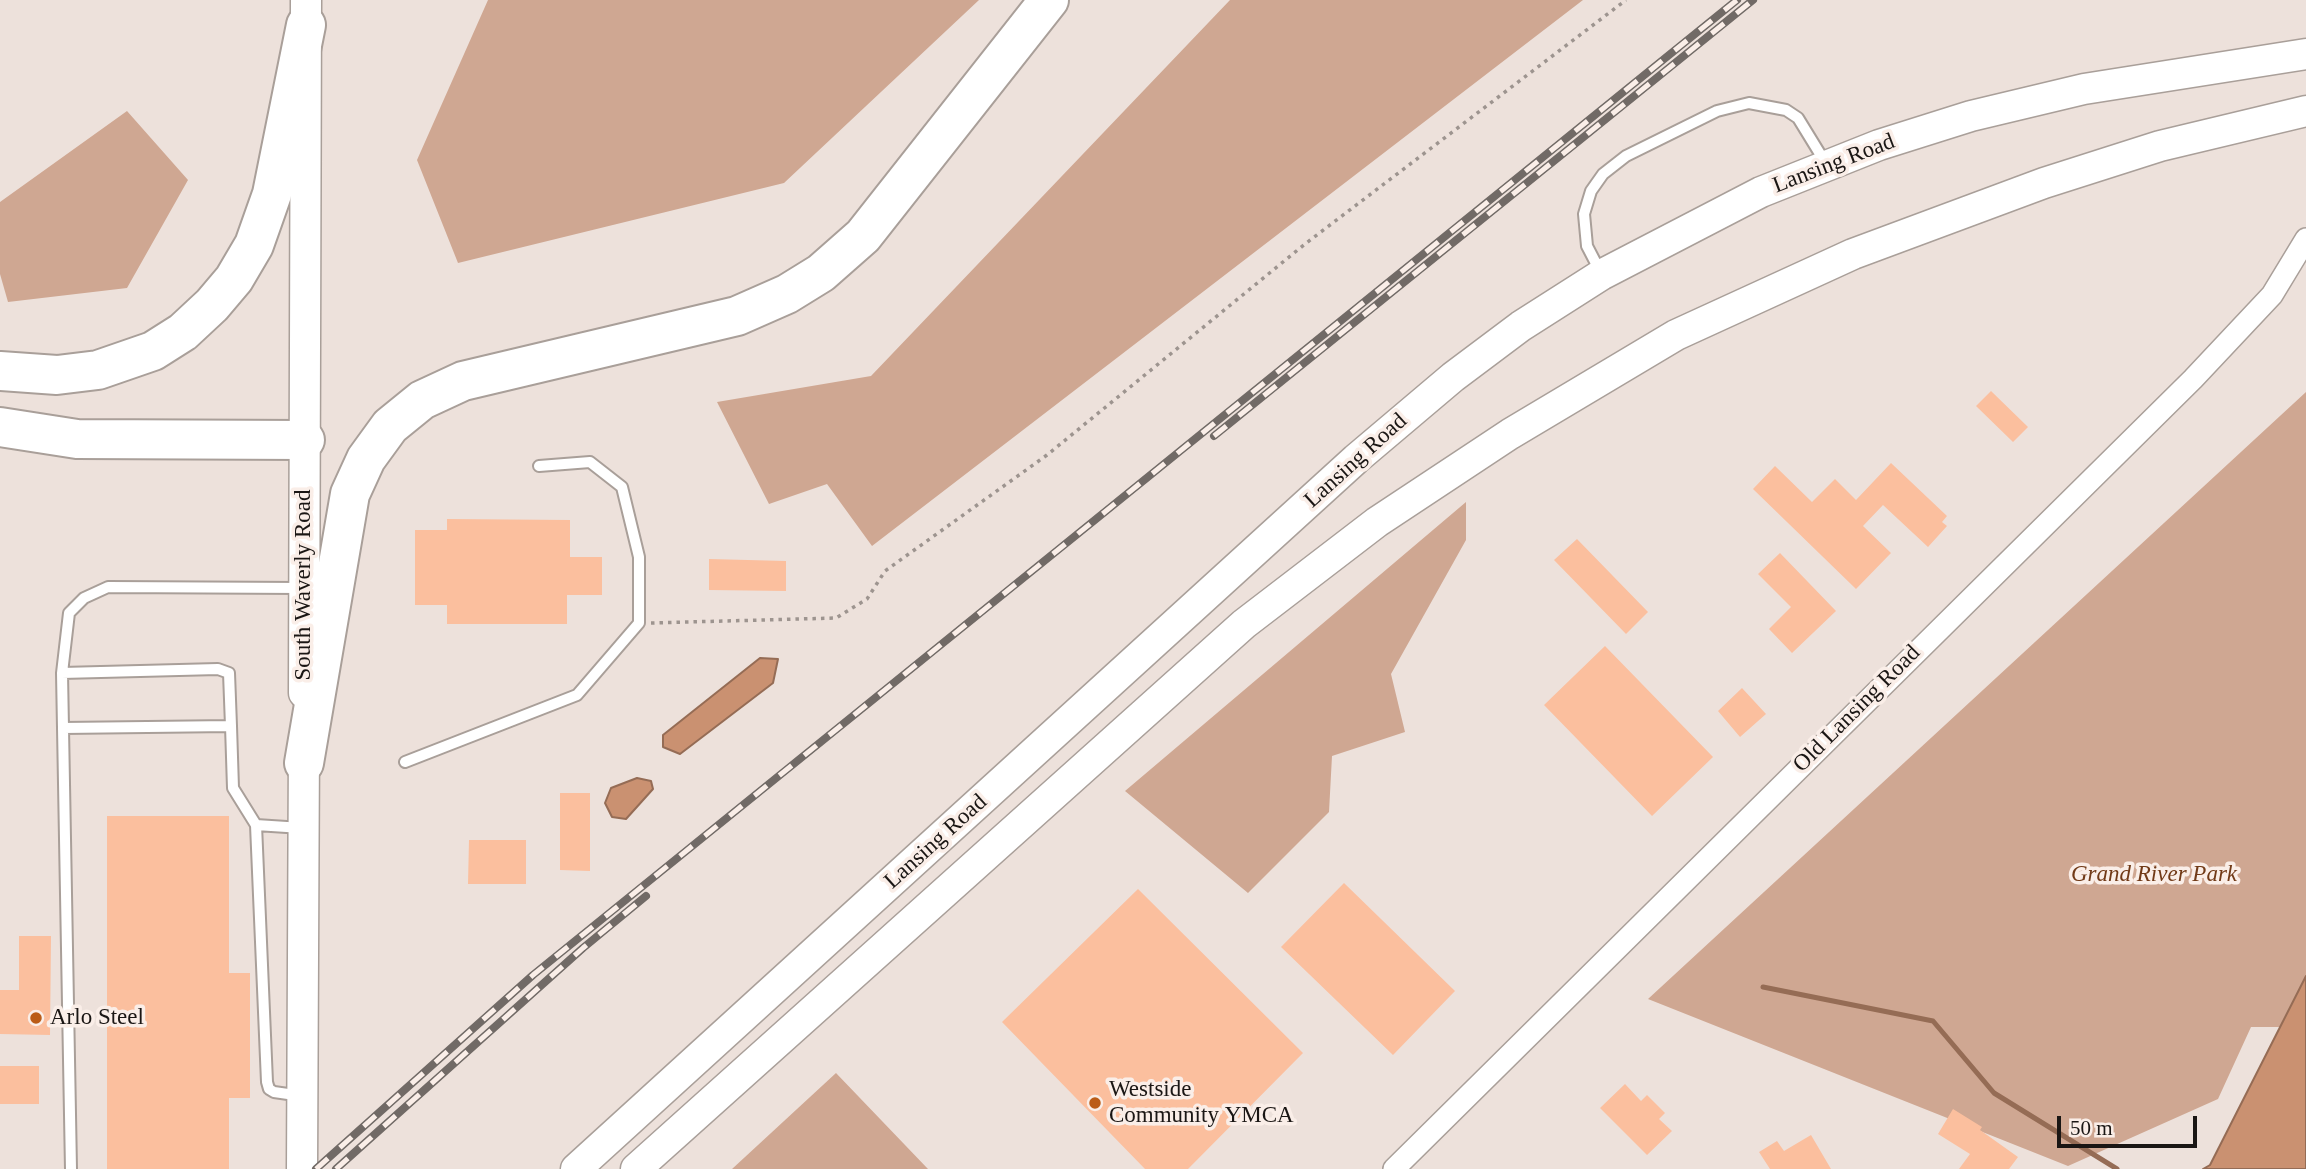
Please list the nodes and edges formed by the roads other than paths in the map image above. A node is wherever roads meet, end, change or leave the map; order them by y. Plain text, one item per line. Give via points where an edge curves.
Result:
1 (1049, 0) edge
2 (306, 12) edge
3 (2306, 54) edge
4 (2306, 111) edge
5 (1826, 165) junction
6 (2306, 239) edge
7 (1601, 275) junction
8 (0, 371) edge
9 (0, 427) edge
10 (305, 440) junction
11 (539, 466) dead end
12 (303, 588) junction
13 (62, 673) junction
14 (231, 726) junction
15 (63, 728) junction
16 (304, 762) junction
17 (405, 762) dead end
18 (256, 825) junction
19 (305, 829) junction
20 (304, 1096) junction
21 (71, 1169) edge
22 (302, 1169) edge
23 (576, 1169) edge
24 (636, 1169) edge
25 (1394, 1169) edge

1 - 16 highway via 863,236 821,273 737,316 463,381 422,400 390,426 366,458 350,494
2 - 8 highway via 272,194 254,245 212,305 153,351 97,370 57,375
2 - 10 main road, South Waverly Road
3 - 5 main road, Lansing Road via 2156,75 2025,102
4 - 24 main road, Lansing Road via 2148,150 1853,254 1676,335 1510,434 1377,522 1244,624
5 - 7 main road, Lansing Road via 1761,192
5 - 7 lane via 1798,118 1786,110 1749,103 1717,111 1626,156 1603,174 1591,191 1584,214 1587,246
6 - 25 street, Old Lansing Road via 2272,295 2193,380
7 - 23 main road, Lansing Road via 1453,377 1356,459
9 - 10 highway via 77,439
10 - 12 main road, South Waverly Road
11 - 17 lane via 590,462 622,487 639,557 639,623 577,695
12 - 13 lane via 108,587 83,598 69,613
12 - 16 main road, South Waverly Road
13 - 14 lane via 218,669 229,673
13 - 15 lane
14 - 15 lane
14 - 18 lane via 233,788
15 - 21 lane
16 - 19 main road, South Waverly Road
18 - 19 lane
18 - 20 lane via 267,1082 274,1092
19 - 20 main road, South Waverly Road
20 - 22 main road, South Waverly Road

